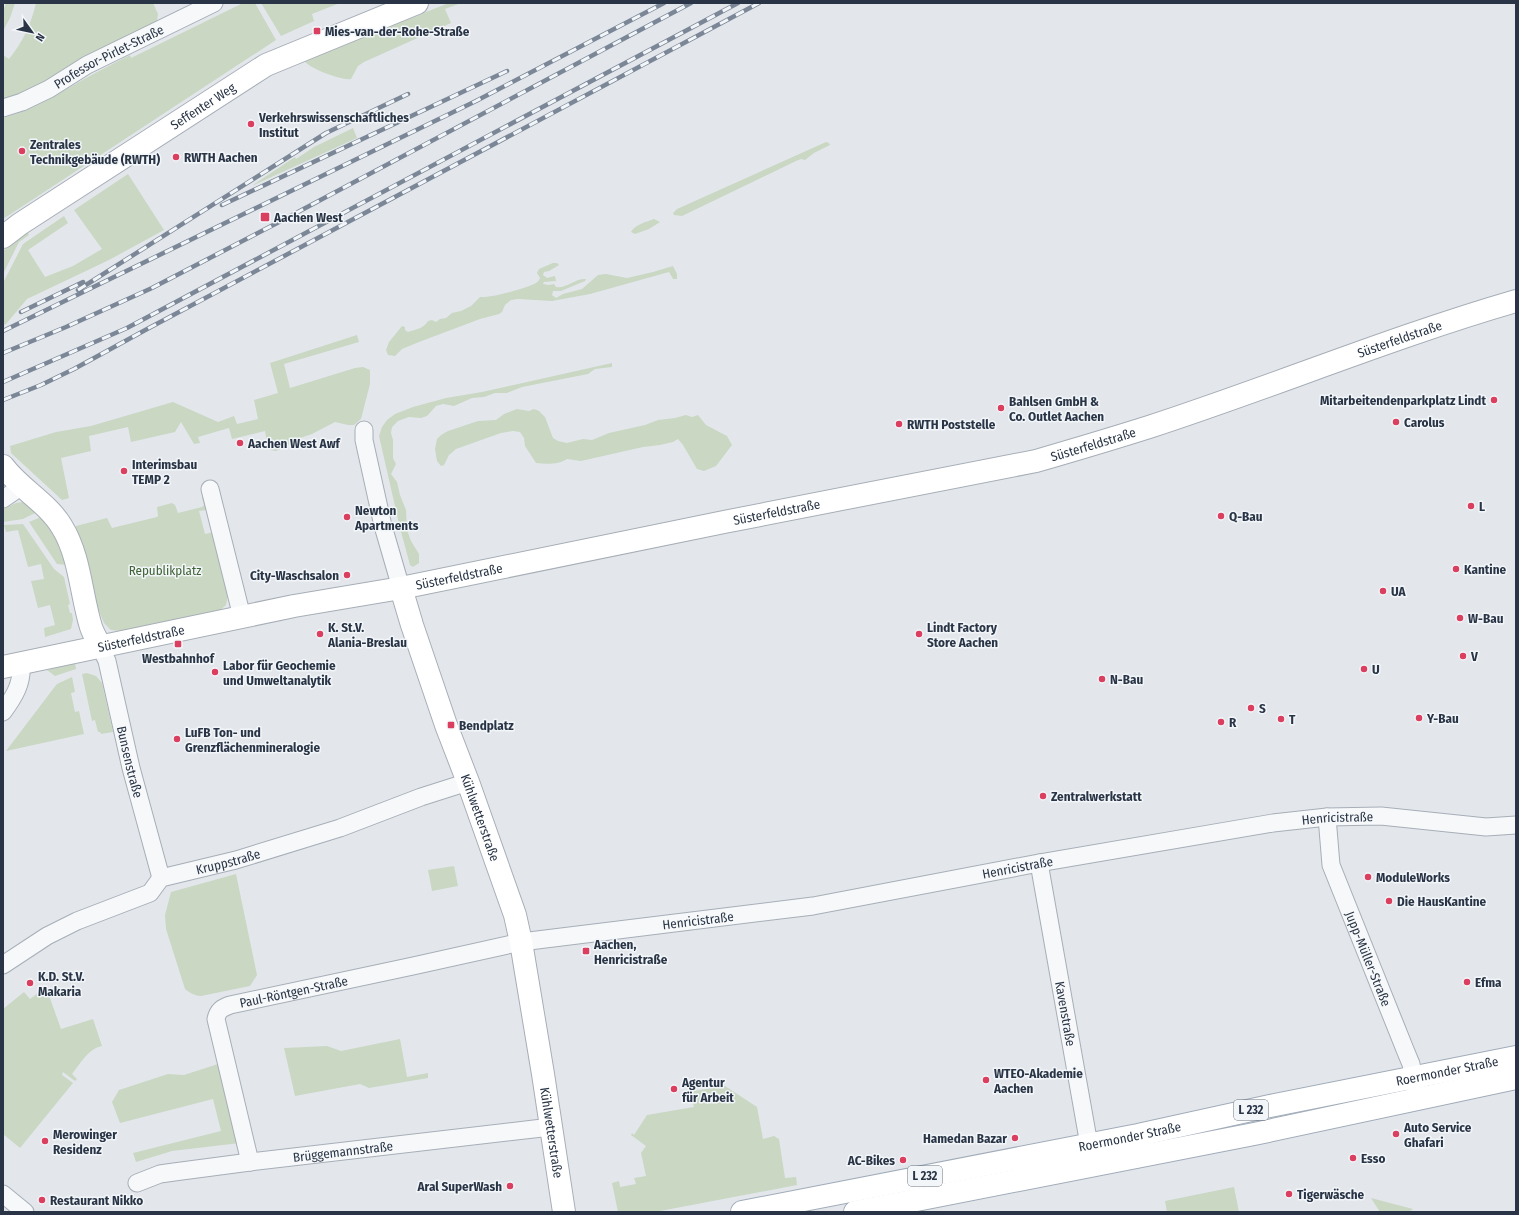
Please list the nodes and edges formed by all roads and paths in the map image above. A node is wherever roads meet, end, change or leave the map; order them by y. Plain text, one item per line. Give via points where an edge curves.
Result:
1 (214, 3) edge
2 (417, 3) edge
3 (393, 8) edge
4 (372, 12) edge
5 (3, 108) edge
6 (3, 237) edge
7 (1516, 301) edge
8 (364, 430) dead end
9 (3, 466) edge
10 (22, 486) junction
11 (210, 489) dead end
12 (3, 499) edge
13 (401, 588) junction
14 (242, 617) junction
15 (100, 646) junction
16 (12, 665) edge
17 (3, 712) edge
18 (468, 782) junction
19 (1327, 817) junction
20 (1516, 825) edge
21 (1039, 863) junction
22 (161, 878) junction
23 (521, 942) junction
24 (3, 965) edge
25 (1516, 1057) edge
26 (1414, 1077) junction
27 (1516, 1078) edge
28 (1418, 1099) junction
29 (552, 1128) junction
30 (1091, 1155) junction
31 (250, 1162) junction
32 (137, 1183) dead end
33 (3, 1194) edge
34 (25, 1212) edge
35 (564, 1212) edge
36 (742, 1212) edge
37 (855, 1212) edge

1 - 5 street, Professor-Pirlet-Straße via 87,65 43,92
2 - 3 street, Seffenter Weg
3 - 4 street, Seffenter Weg
4 - 6 street, Seffenter Weg via 266,65
7 - 13 street, Süsterfeldstraße via 1383,344 1150,427 1036,461
8 - 13 street, Kühlwetterstraße via 383,526
9 - 10 street
10 - 12 street
10 - 15 street via 48,510 65,532 79,573 91,628
11 - 14 street
13 - 14 street, Süsterfeldstraße
13 - 18 street, Kühlwetterstraße via 446,725
14 - 15 street, Süsterfeldstraße
15 - 16 street, Süsterfeldstraße
15 - 22 street, Bunsenstraße via 109,666 131,768
16 - 17 street via 22,674 15,696
18 - 22 street, Kruppstraße via 340,828 236,860
18 - 23 street, Kühlwetterstraße via 515,914
19 - 20 street, Henricistraße via 1380,816 1486,827
19 - 21 street, Henricistraße via 1273,823
19 - 26 street, Jupp-Müller-Straße via 1332,865
21 - 23 street, Henricistraße via 813,906
21 - 30 street, Kavenstraße
22 - 24 street via 150,893 77,921 47,936
23 - 29 street, Kühlwetterstraße
23 - 31 street, Paul-Röntgen-Straße via 222,1008 216,1019
25 - 26 street, Roermonder Straße / L 232
26 - 28 street, Jupp-Müller-Straße
26 - 30 street, Roermonder Straße / L 232
27 - 28 street, Roermonder Straße / L 232
28 - 30 street, Roermonder Straße / L 232 via 1268,1131
29 - 31 street, Brüggemannstraße
29 - 35 street, Kühlwetterstraße
30 - 36 street, Roermonder Straße / L 232
30 - 37 street, Roermonder Straße / L 232
31 - 32 street, Brüggemannstraße via 160,1174
33 - 34 street

